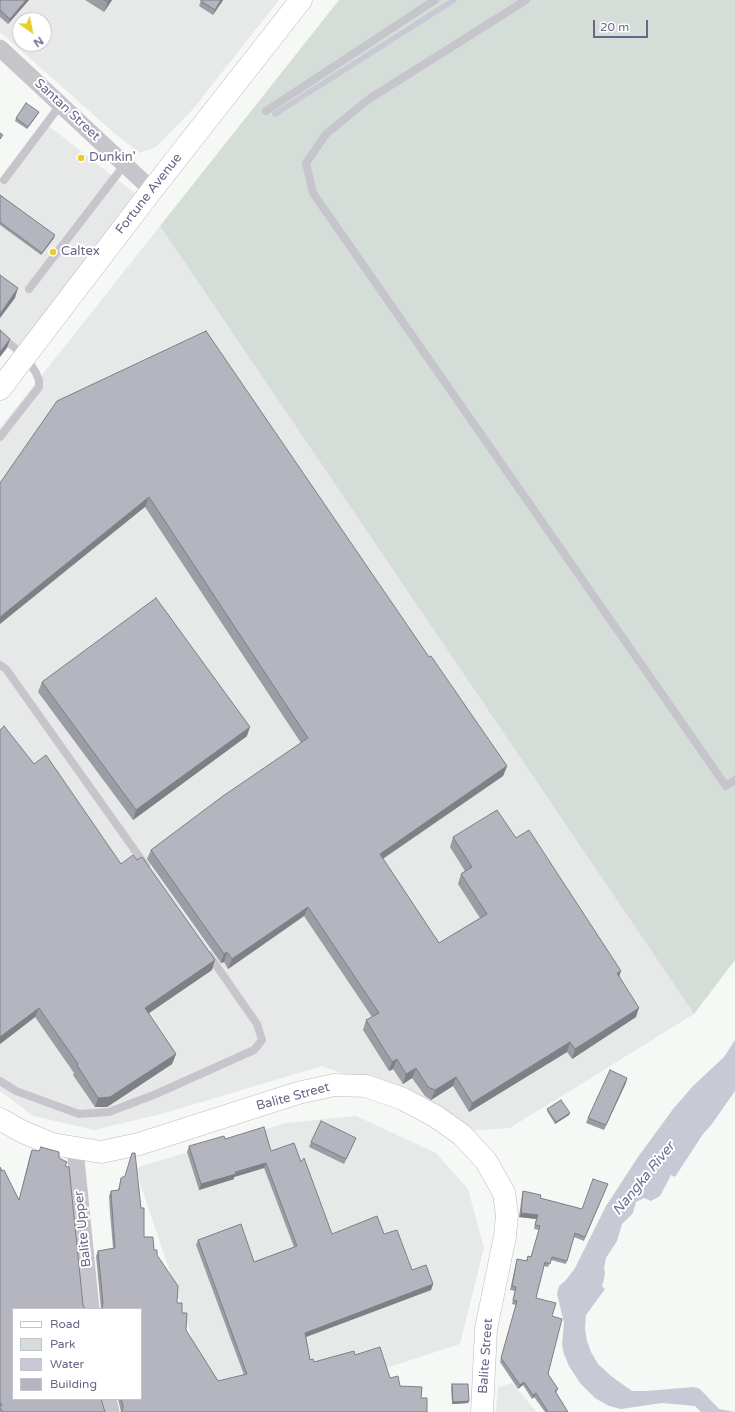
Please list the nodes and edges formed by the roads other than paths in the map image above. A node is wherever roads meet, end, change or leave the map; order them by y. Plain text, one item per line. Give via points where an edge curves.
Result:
1 (301, 0) edge
2 (435, 0) edge
3 (526, 0) edge
4 (0, 48) edge
5 (61, 104) junction
6 (266, 111) dead end
7 (125, 164) junction
8 (4, 180) dead end
9 (152, 190) junction
10 (29, 289) dead end
11 (0, 336) edge
12 (26, 356) junction
13 (0, 389) edge
14 (0, 436) edge
15 (0, 665) edge
16 (735, 780) edge
17 (152, 875) edge
18 (202, 946) edge
19 (0, 1081) edge
20 (0, 1119) edge
21 (75, 1149) junction
22 (91, 1308) edge
23 (108, 1400) edge
24 (111, 1412) edge
25 (482, 1412) edge

1 - 9 main road, Fortune Avenue
2 - 6 lane
3 - 16 lane via 369,99 326,134 306,162 313,193 726,786
4 - 5 street, Santan Street
5 - 7 street, Santan Street
5 - 8 lane
7 - 9 street, Santan Street
7 - 10 lane
9 - 12 main road, Fortune Avenue
11 - 12 lane
12 - 13 main road, Fortune Avenue
12 - 14 lane via 39,380 39,387
15 - 17 lane via 6,669
18 - 19 lane via 257,1024 262,1040 254,1050 109,1112 80,1114 16,1091
20 - 21 main road, Balite Street via 52,1144
21 - 22 street, Balite Upper
21 - 25 main road, Balite Street via 101,1152 139,1144 298,1093 334,1085 366,1086 403,1099 435,1116 462,1135 486,1161 504,1193 506,1229 486,1329
23 - 24 street

